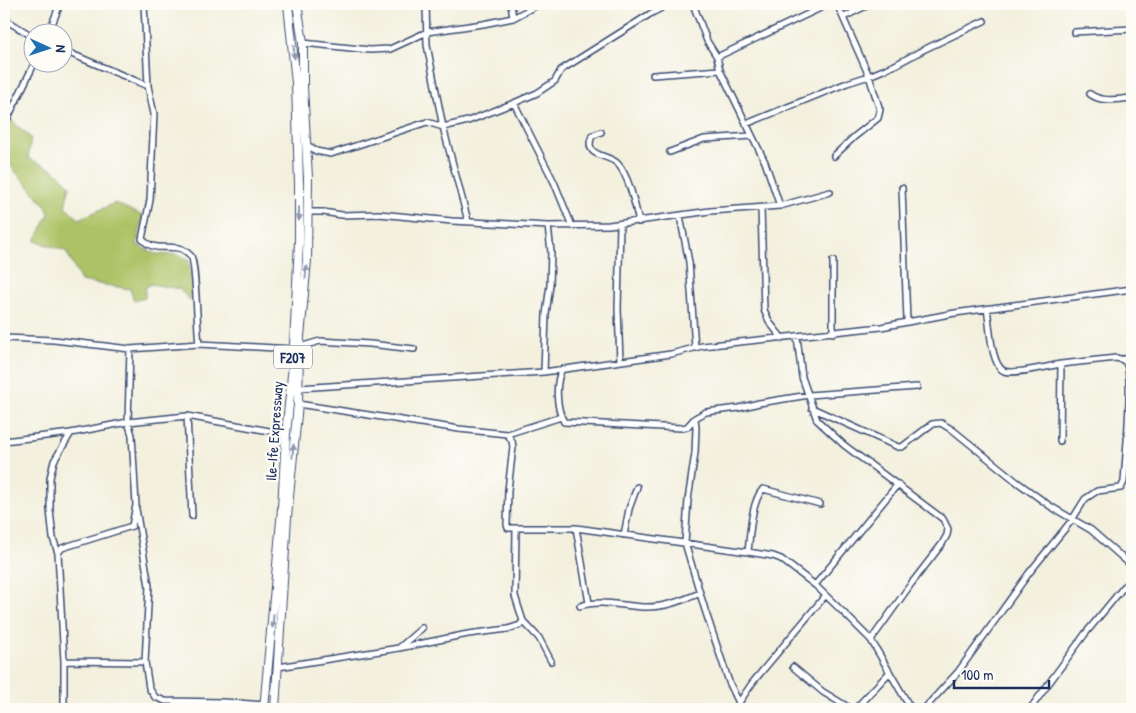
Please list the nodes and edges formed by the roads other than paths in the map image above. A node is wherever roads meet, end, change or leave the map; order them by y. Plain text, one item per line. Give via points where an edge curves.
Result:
1 (60, 4) edge
2 (144, 4) edge
3 (288, 4) edge
4 (297, 4) edge
5 (426, 4) edge
6 (511, 4) edge
7 (539, 4) edge
8 (668, 4) edge
9 (693, 4) edge
10 (829, 4) edge
11 (837, 4) edge
12 (870, 4) edge
13 (844, 17) junction
14 (513, 18) junction
15 (4, 19) edge
16 (984, 21) dead end
17 (53, 22) edge
18 (1132, 29) edge
19 (22, 30) edge
20 (427, 32) junction
21 (1074, 32) dead end
22 (303, 43) junction
23 (72, 54) edge
24 (717, 57) junction
25 (720, 70) junction
26 (30, 72) edge
27 (652, 75) dead end
28 (869, 76) junction
29 (148, 86) junction
30 (1090, 94) dead end
31 (1132, 98) edge
32 (514, 103) junction
33 (746, 124) junction
34 (4, 126) edge
35 (443, 127) junction
36 (601, 132) dead end
37 (752, 136) junction
38 (306, 144) junction
39 (670, 152) dead end
40 (834, 156) dead end
41 (299, 167) junction
42 (308, 167) junction
43 (902, 188) dead end
44 (830, 192) dead end
45 (780, 206) junction
46 (760, 208) junction
47 (308, 212) junction
48 (680, 216) junction
49 (468, 221) junction
50 (638, 222) junction
51 (620, 224) junction
52 (548, 226) junction
53 (572, 226) junction
54 (833, 261) dead end
55 (1132, 288) edge
56 (987, 309) junction
57 (907, 321) junction
58 (834, 333) junction
59 (797, 336) junction
60 (4, 338) edge
61 (782, 338) junction
62 (198, 344) junction
63 (296, 348) junction
64 (695, 348) junction
65 (130, 349) junction
66 (414, 349) dead end
67 (1132, 358) edge
68 (1123, 359) junction
69 (620, 361) junction
70 (1061, 364) junction
71 (562, 369) junction
72 (544, 372) junction
73 (917, 386) dead end
74 (299, 388) junction
75 (809, 395) junction
76 (298, 404) junction
77 (812, 408) junction
78 (187, 416) junction
79 (561, 417) junction
80 (695, 418) junction
81 (128, 422) junction
82 (71, 433) junction
83 (286, 434) junction
84 (507, 434) junction
85 (4, 441) edge
86 (1060, 441) dead end
87 (898, 484) junction
88 (637, 487) dead end
89 (820, 504) dead end
90 (136, 505) junction
91 (192, 516) dead end
92 (1072, 520) junction
93 (516, 528) junction
94 (576, 528) junction
95 (624, 535) junction
96 (685, 543) junction
97 (748, 552) junction
98 (58, 553) junction
99 (1132, 566) edge
100 (1132, 577) edge
101 (815, 585) junction
102 (700, 592) junction
103 (825, 596) junction
104 (589, 603) junction
105 (580, 606) dead end
106 (523, 621) junction
107 (422, 628) dead end
108 (871, 640) junction
109 (399, 648) junction
110 (551, 660) dead end
111 (64, 661) junction
112 (145, 662) junction
113 (278, 667) junction
114 (793, 667) dead end
115 (889, 673) junction
116 (1132, 703) edge
117 (738, 704) junction
118 (265, 707) edge
119 (64, 709) edge
120 (275, 709) edge
121 (742, 709) edge
122 (851, 709) edge
123 (855, 709) edge
124 (911, 709) edge
125 (924, 709) edge
126 (1030, 709) edge
127 (1128, 709) edge

1 - 17 street
2 - 29 street
3 -> 41 main road, Ile-Ife Expressway / F207 via 296,83
4 - 22 main road, Ile-Ife Expressway / F207
5 - 20 street
6 - 14 street
7 - 14 street
8 - 32 street via 561,70 555,81
9 - 24 street via 707,41
10 - 24 street
11 - 13 street
12 - 13 street
13 - 28 street
14 - 20 street
15 - 19 street
16 - 28 street
18 - 21 street
20 - 22 street via 390,49
20 - 35 street via 430,65
22 - 38 main road, Ile-Ife Expressway / F207
23 - 29 street
24 - 25 street
25 - 27 street
25 - 33 street
26 - 34 street
28 - 33 street
28 - 40 street via 880,110 878,118
29 - 62 street via 154,114 150,200 142,240 154,247 182,249 191,256
30 - 31 street via 1106,100
32 - 35 street
32 - 53 street
33 - 37 street
35 - 38 street via 427,122 332,154 316,151
35 - 49 street
36 - 50 street via 592,136 590,146 598,155 616,162 628,184
37 - 39 street via 704,139
37 - 45 street
38 - 42 main road, Ile-Ife Expressway / F207
41 - 42 main road
41 -> 63 main road, Ile-Ife Expressway / F207
42 - 47 main road, Ile-Ife Expressway / F207
43 - 57 street
44 - 45 street
45 - 46 street
46 - 48 street
46 - 61 street via 764,310
47 - 49 street
63 -> 47 main road, Ile-Ife Expressway / F207 via 307,260
48 - 50 street
48 - 64 street via 689,262
49 - 52 street
50 - 51 street
51 - 53 street
51 - 69 street
52 - 53 street
52 - 72 street via 551,252
54 - 58 street
55 - 56 street
56 - 57 street
56 - 70 street via 994,354 1003,370 1015,372
57 - 58 street
58 - 59 street
59 - 61 street
59 - 75 street via 802,377
60 - 65 street
61 - 64 street
62 - 63 street
62 - 65 street
63 - 66 street via 320,341
63 - 74 main road, Ile-Ife Expressway / F207
63 - 83 main road, Ile-Ife Expressway / F207
64 - 69 street
65 - 81 street
67 - 68 street
68 - 70 street
68 - 92 street via 1127,364 1129,394 1124,482 1121,488 1090,494
69 - 71 street
70 - 86 street
71 - 72 street
71 - 79 street via 557,385
72 - 74 street
73 - 75 street
74 - 76 main road, Ile-Ife Expressway / F207
75 - 77 street
75 - 80 street via 706,412
76 - 84 street
113 -> 76 main road, Ile-Ife Expressway / F207
77 - 87 street via 825,428
77 - 92 street via 898,447 932,424 941,424
78 - 81 street
78 - 83 street
78 - 91 street
79 - 80 street via 569,423 682,428
79 - 84 street
80 - 96 street via 695,453
81 - 82 street
81 - 90 street via 132,435
82 - 85 street
82 - 98 street via 54,461 50,478 50,510
83 -> 118 main road, Ile-Ife Expressway / F207 via 282,519
84 - 93 street via 513,447 507,525 508,528
87 - 101 street
87 - 108 street via 943,519 947,535
88 - 95 street
89 - 97 street via 763,489 753,515
90 - 98 street via 132,526 62,548
90 - 112 street via 149,586
92 - 99 street via 1091,530
92 - 125 street via 1029,573 958,672
93 - 94 street
93 - 106 street via 515,596
94 - 95 street
94 - 104 street
95 - 96 street
96 - 97 street
96 - 102 street
97 - 101 street via 780,559
98 - 111 street
100 - 126 street
101 - 103 street
102 - 104 street via 662,607
102 - 117 street
103 - 108 street
103 - 117 street
104 - 105 street
106 - 109 street via 508,629
106 - 110 street via 539,638
107 - 109 street
108 - 115 street
109 - 113 street
111 - 112 street
111 - 119 street
112 - 118 street via 149,688 155,697 165,701
113 - 120 main road, Ile-Ife Expressway / F207
114 - 122 street via 823,692
115 - 123 street
115 - 124 street
116 - 127 street
117 - 121 street

